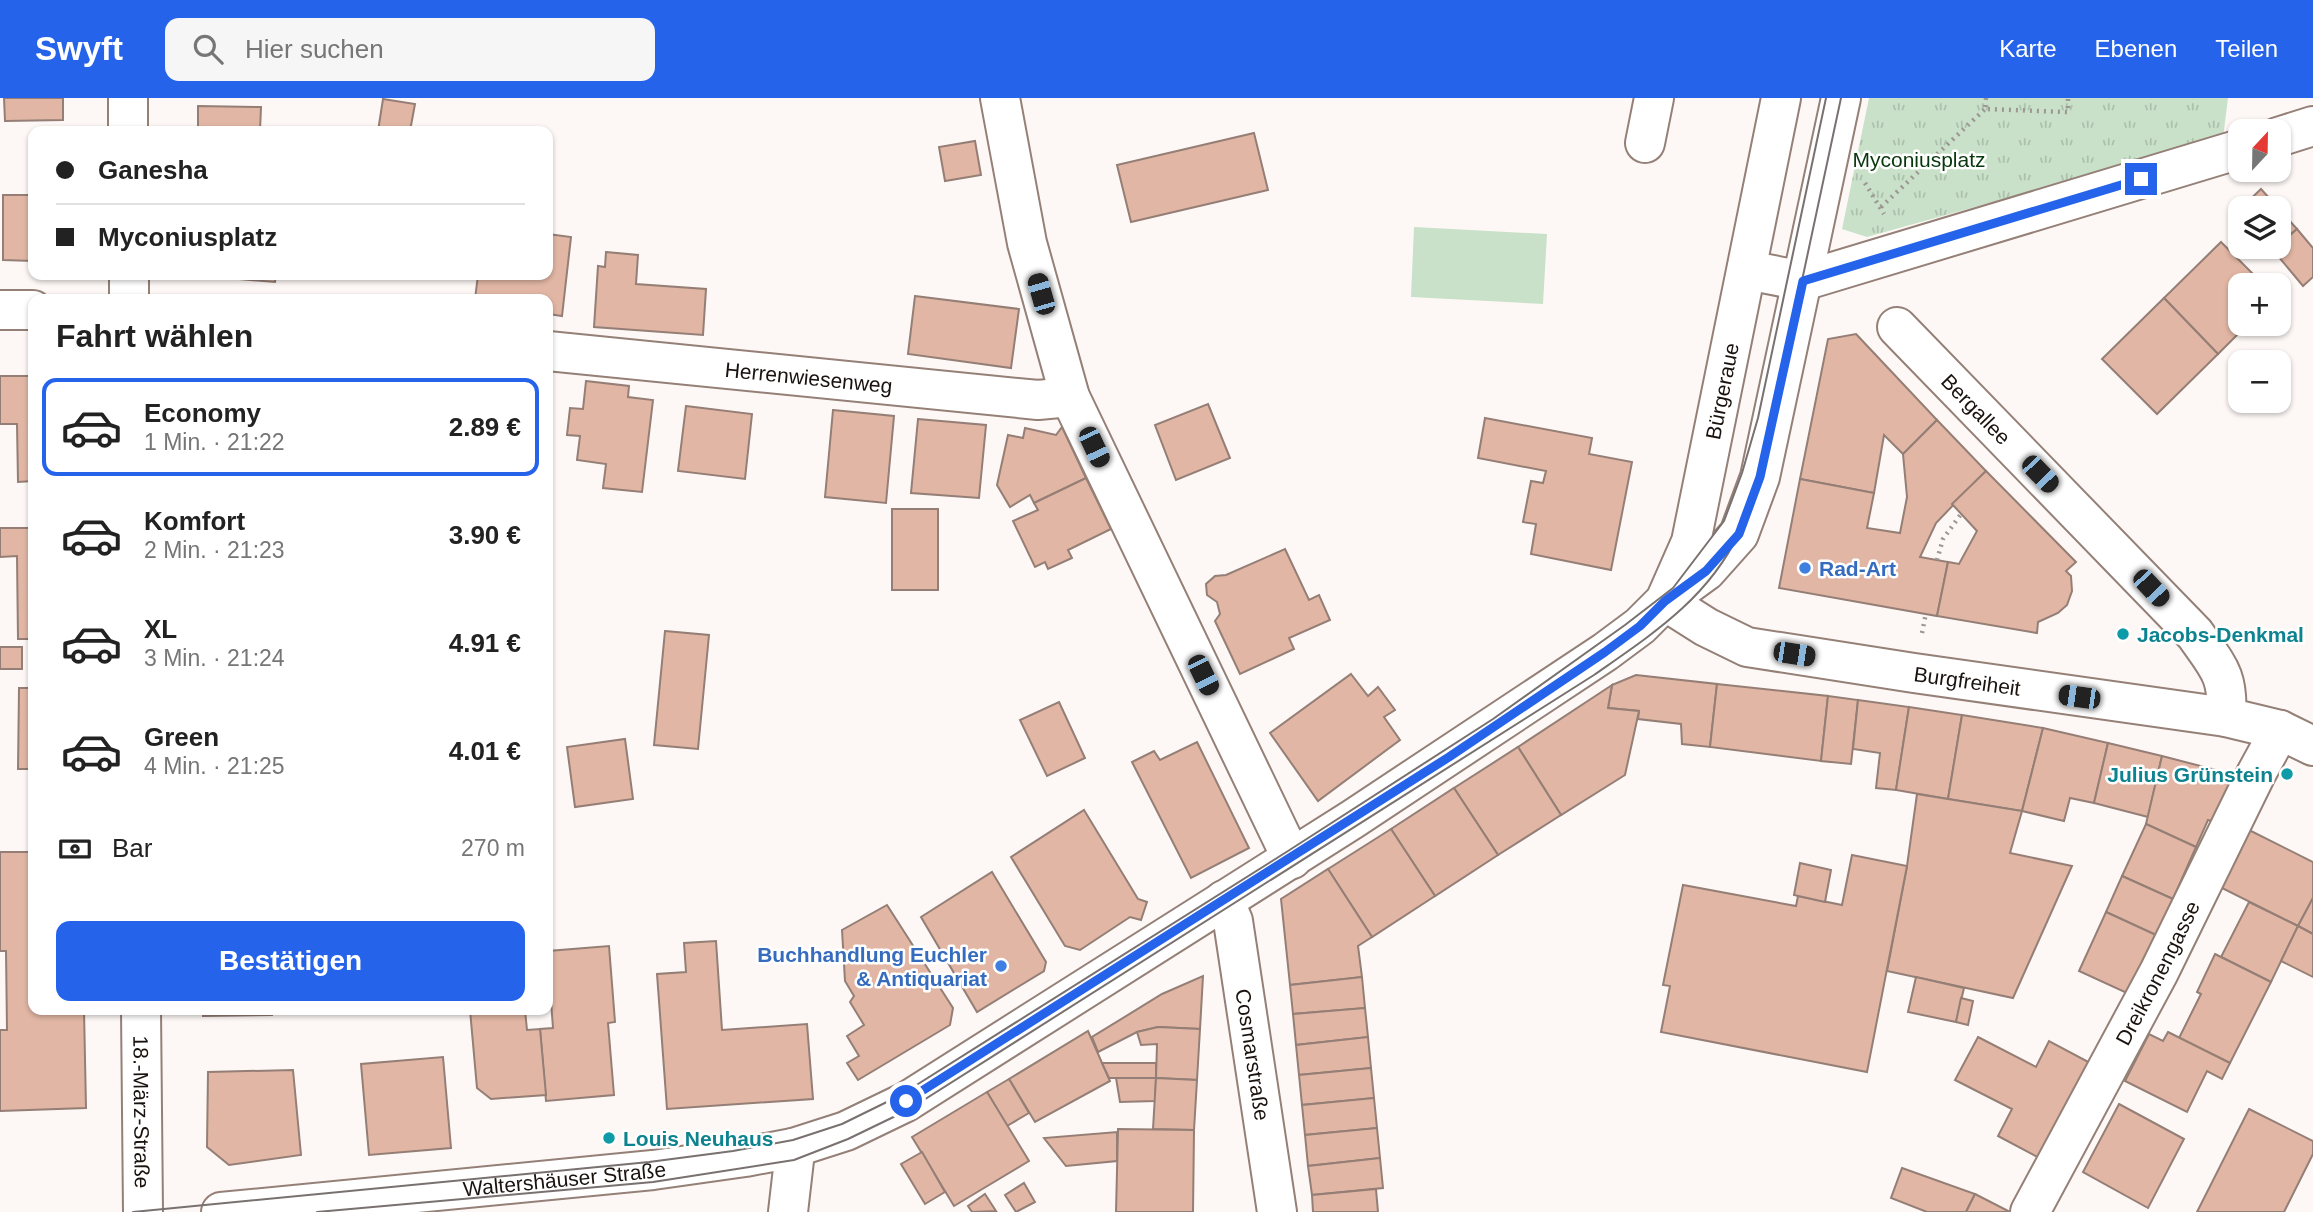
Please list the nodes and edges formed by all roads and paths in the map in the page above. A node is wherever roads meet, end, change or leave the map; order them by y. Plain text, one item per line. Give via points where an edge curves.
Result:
1 (128, 98) edge
2 (1000, 98) edge
3 (1654, 98) edge
4 (1782, 98) edge
5 (1841, 98) edge
6 (1986, 98) edge
7 (2068, 98) edge
8 (1986, 109) junction
9 (128, 126) edge
10 (2313, 126) edge
11 (2291, 133) edge
12 (1645, 143) dead end
13 (2228, 153) edge
14 (1881, 207) dead end
15 (1747, 270) junction
16 (1803, 281) junction
17 (0, 310) edge
18 (28, 310) edge
19 (1897, 327) dead end
20 (553, 352) edge
21 (1070, 397) junction
22 (1961, 514) dead end
23 (1937, 560) dead end
24 (1665, 601) junction
25 (1605, 652) joint
26 (2226, 717) junction
27 (2297, 738) edge
28 (1292, 859) junction
29 (1224, 900) junction
30 (141, 1015) edge
31 (793, 1149) junction
32 (143, 1212) edge
33 (221, 1212) edge
34 (788, 1212) edge
35 (1277, 1212) edge
36 (2029, 1212) edge

1 - 9 street
2 - 21 street via 1027,243
3 - 12 street
4 - 15 street, Bürgeraue
5 - 16 street
6 - 8 path
7 - 8 path via 2068,111
8 - 14 path
10 - 11 street
13 - 16 street
15 - 16 street
15 - 24 street, Bürgeraue via 1691,542
16 - 24 street via 1760,477 1739,534 1706,571
17 - 18 street
19 - 26 street, Bergallee via 2195,634 2223,674 2228,694
20 - 21 street, Herrenwiesenweg via 1038,400
21 - 28 street
22 - 23 path via 1943,539
24 - 25 street, Bürgeraue
24 - 26 street, Burgfreiheit via 1747,647
25 - 28 street, Waltershäuser Straße
26 - 27 street, Burgfreiheit
27 - 36 street, Dreikronengasse via 2256,774 2158,972
28 - 29 street, Waltershäuser Straße
29 - 31 street, Waltershäuser Straße via 906,1101 846,1131
29 - 35 street, Cosmarstraße via 1233,921
30 - 32 street, 18.-März-Straße
31 - 33 street, Waltershäuser Straße via 653,1170
31 - 34 street

